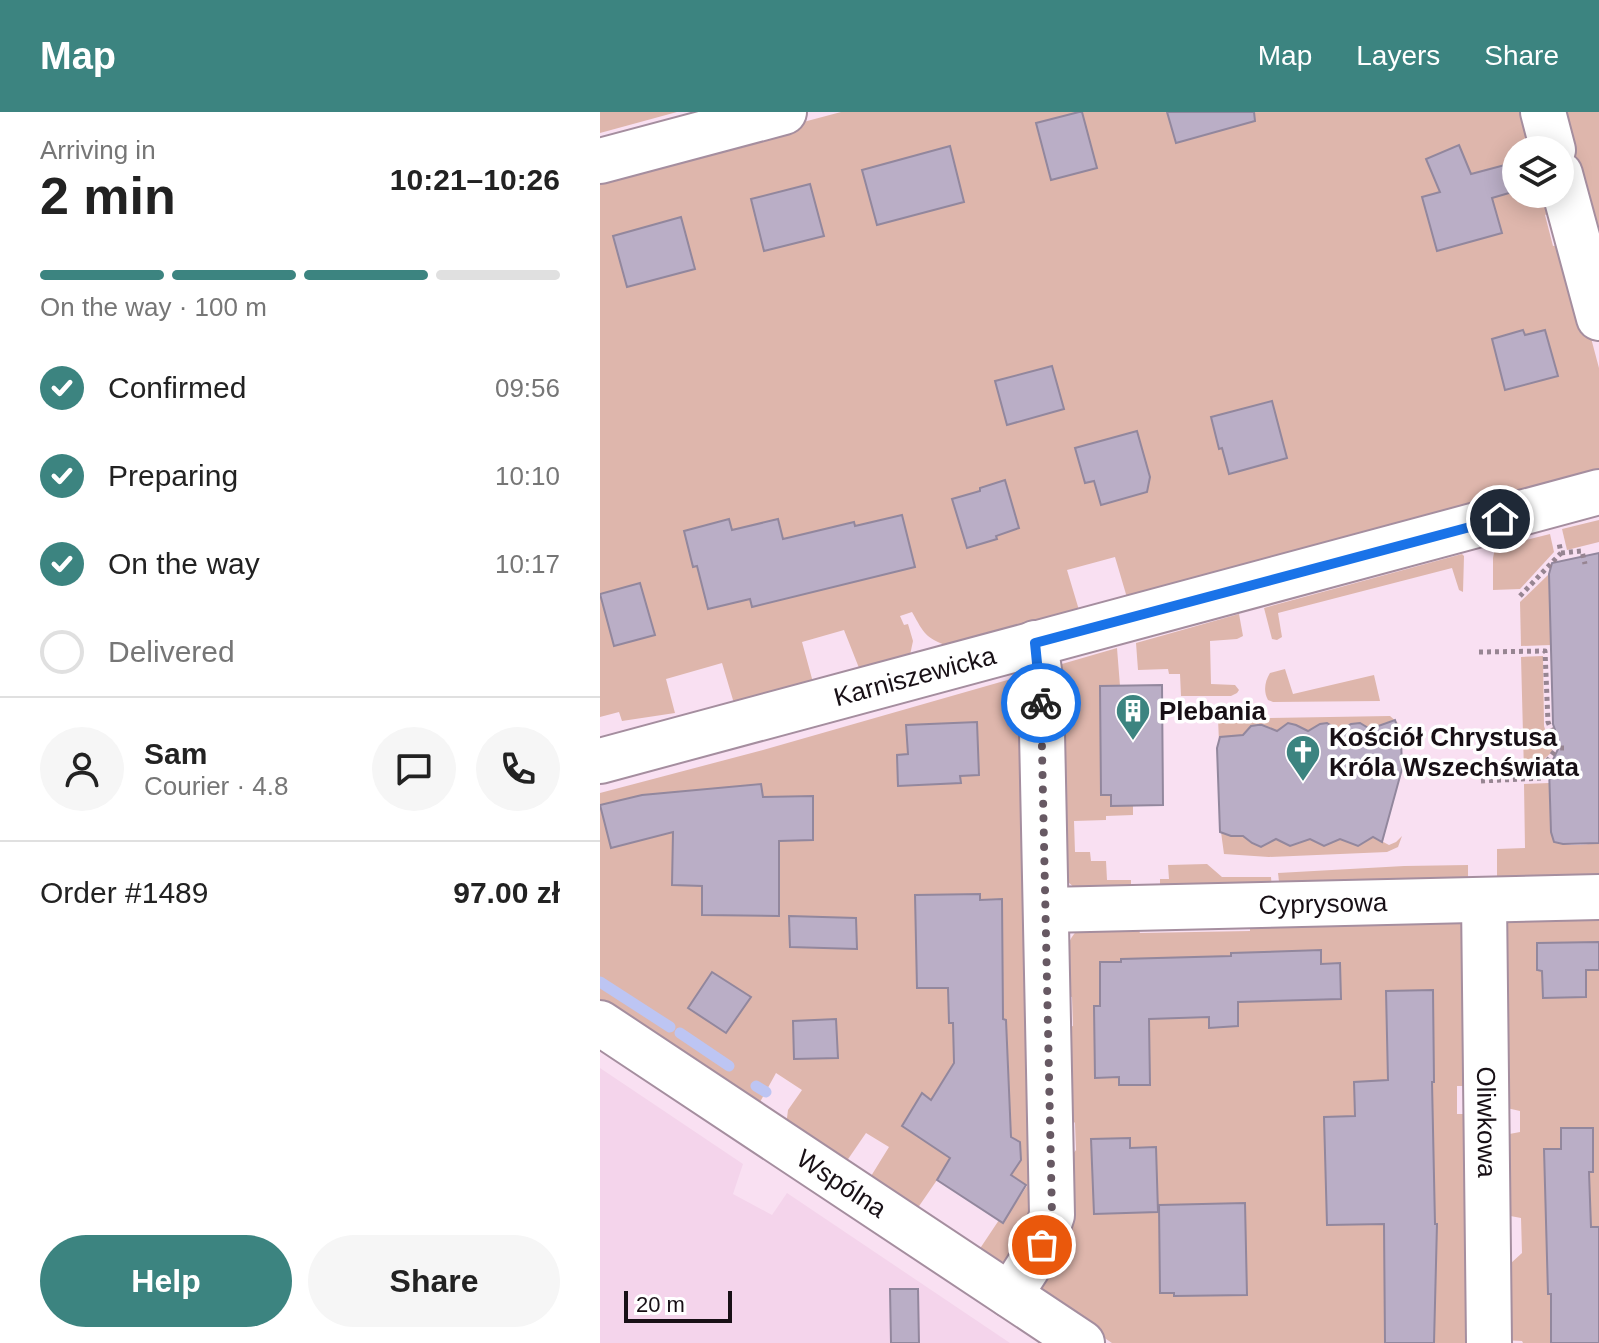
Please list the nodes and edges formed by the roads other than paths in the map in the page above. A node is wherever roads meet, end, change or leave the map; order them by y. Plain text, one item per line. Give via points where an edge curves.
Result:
1 (784, 112) edge
2 (1543, 112) edge
3 (1549, 136) edge
4 (600, 161) edge
5 (1569, 208) edge
6 (1599, 318) edge
7 (1599, 492) edge
8 (1035, 643) junction
9 (600, 761) edge
10 (1599, 897) edge
11 (1484, 900) junction
12 (1047, 910) junction
13 (600, 1023) edge
14 (1010, 1295) junction
15 (1082, 1343) edge
16 (1489, 1343) edge

1 - 4 street
2 - 3 street
5 - 6 street
7 - 8 street, Karniszewicka
8 - 9 street, Karniszewicka
8 - 12 street via 1041,684
10 - 11 street, Cyprysowa
11 - 12 street, Cyprysowa
11 - 16 street, Oliwkowa
12 - 14 street via 1052,1215 1042,1245
13 - 14 street, Wspólna
14 - 15 street, Wspólna

